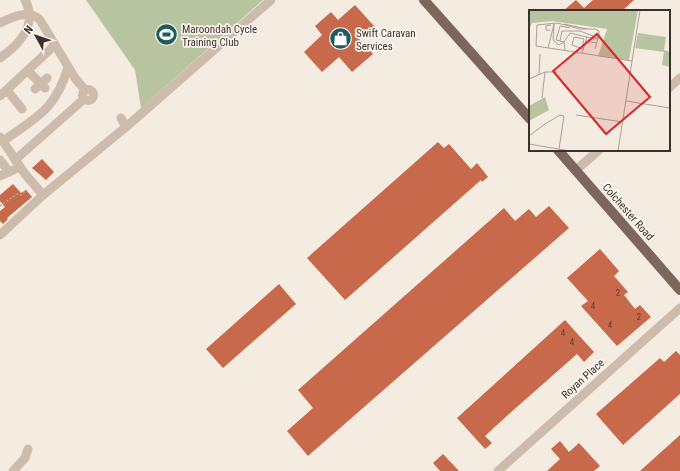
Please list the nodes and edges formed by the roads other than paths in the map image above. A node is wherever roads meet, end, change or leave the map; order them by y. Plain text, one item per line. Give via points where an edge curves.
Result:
1 (25, 0) edge
2 (271, 0) edge
3 (424, 0) edge
4 (29, 15) junction
5 (0, 23) edge
6 (55, 45) junction
7 (0, 58) edge
8 (68, 67) junction
9 (28, 71) junction
10 (680, 78) edge
11 (42, 85) dead end
12 (670, 87) edge
13 (4, 93) edge
14 (22, 109) dead end
15 (121, 118) dead end
16 (529, 118) edge
17 (126, 127) junction
18 (1, 139) edge
19 (559, 151) edge
20 (597, 151) edge
21 (0, 160) edge
22 (18, 164) junction
23 (576, 170) junction
24 (9, 172) junction
25 (0, 176) edge
26 (43, 195) junction
27 (0, 235) edge
28 (680, 290) edge
29 (680, 308) edge
30 (28, 449) dead end
31 (500, 469) edge
32 (13, 471) edge

1 - 4 street
2 - 17 street
3 - 16 main road
4 - 5 street via 12,17
4 - 6 street via 40,20
4 - 7 street via 30,24 21,41
6 - 8 street
6 - 9 street
8 - 18 street via 62,86 48,107
8 - 22 street via 85,94
9 - 11 street
9 - 13 street
10 - 12 street
13 - 14 street
15 - 17 street
17 - 26 street
18 - 22 street
19 - 23 main road, Colchester Road
20 - 23 street
21 - 24 street
22 - 24 street
22 - 26 street
23 - 28 main road, Colchester Road
24 - 25 street
26 - 27 street
29 - 31 street, Royan Place
30 - 32 street via 25,458

